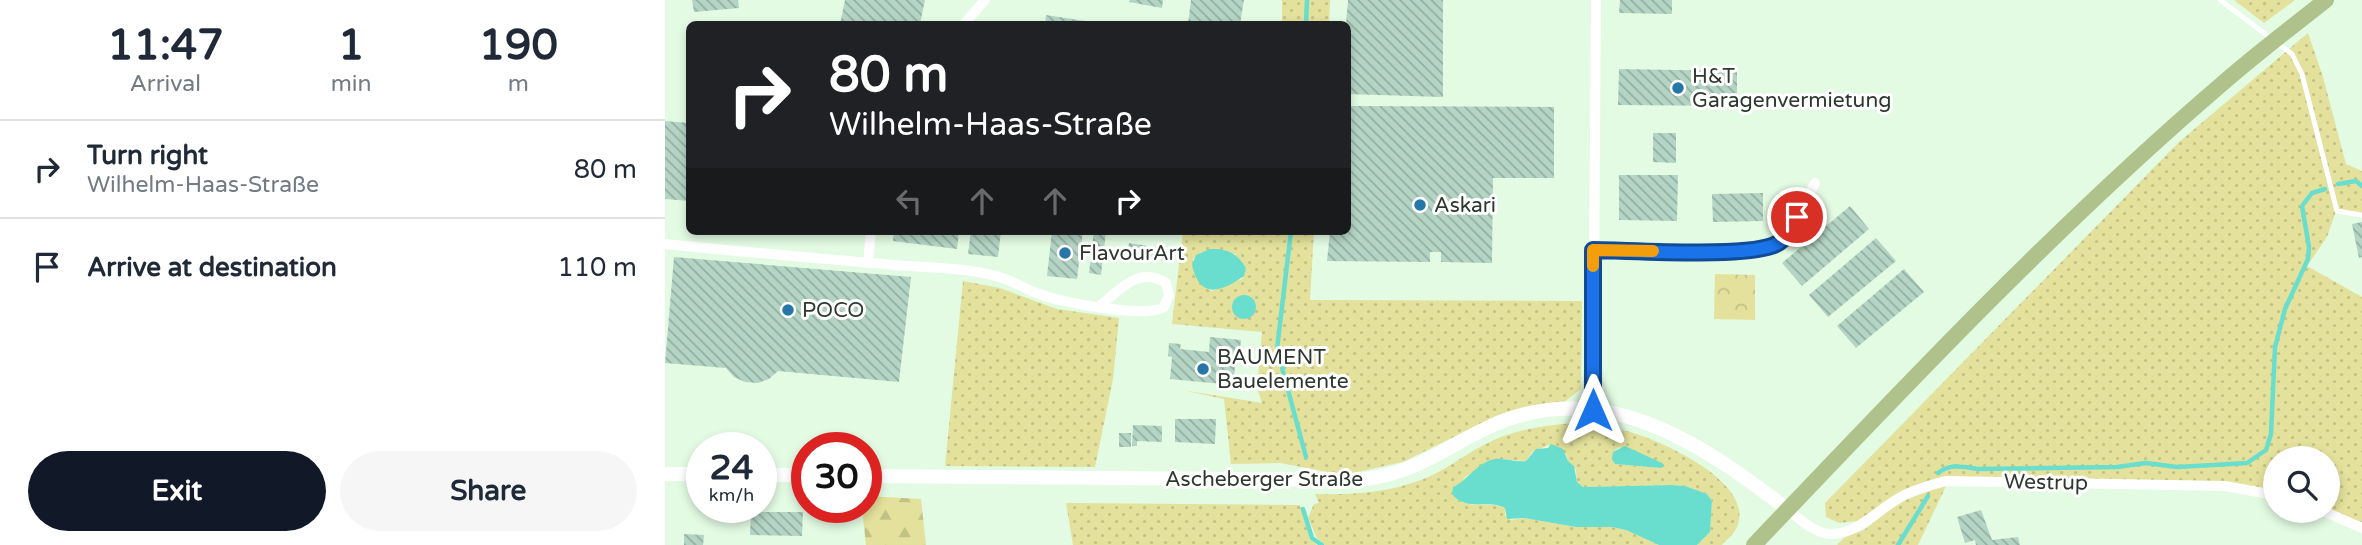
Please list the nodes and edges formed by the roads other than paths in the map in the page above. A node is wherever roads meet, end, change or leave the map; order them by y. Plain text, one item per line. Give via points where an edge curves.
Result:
1 (985, 0) edge
2 (1596, 0) edge
3 (2220, 0) edge
4 (2326, 0) edge
5 (967, 21) edge
6 (2276, 40) junction
7 (1815, 183) dead end
8 (2362, 215) edge
9 (871, 235) edge
10 (665, 244) edge
11 (1593, 250) junction
12 (868, 263) junction
13 (1098, 307) junction
14 (1593, 410) junction
15 (665, 474) edge
16 (686, 474) edge
17 (882, 476) edge
18 (2263, 493) edge
19 (1787, 510) junction
20 (2340, 518) edge
21 (2362, 528) edge
22 (1828, 539) edge
23 (1754, 545) edge

1 - 5 street
2 - 11 street
3 - 6 lane
4 - 6 main road
6 - 8 lane via 2292,54 2302,74 2337,211
6 - 19 main road via 2168,131 2026,265
7 - 11 street via 1789,234 1762,250
9 - 12 street
10 - 12 street
11 - 14 street
12 - 13 street via 991,275 1057,300
13 - 13 street via 1159,311 1167,301 1168,289 1155,278 1132,280
14 - 17 street, Ascheberger Straße via 1547,411 1512,418 1419,466 1360,480
14 - 19 street, Ascheberger Straße via 1635,418 1681,437
15 - 16 street
18 - 22 street, Westrup via 2225,485 1946,481 1898,498 1861,525
19 - 22 street, Westrup
19 - 23 main road
20 - 21 street

